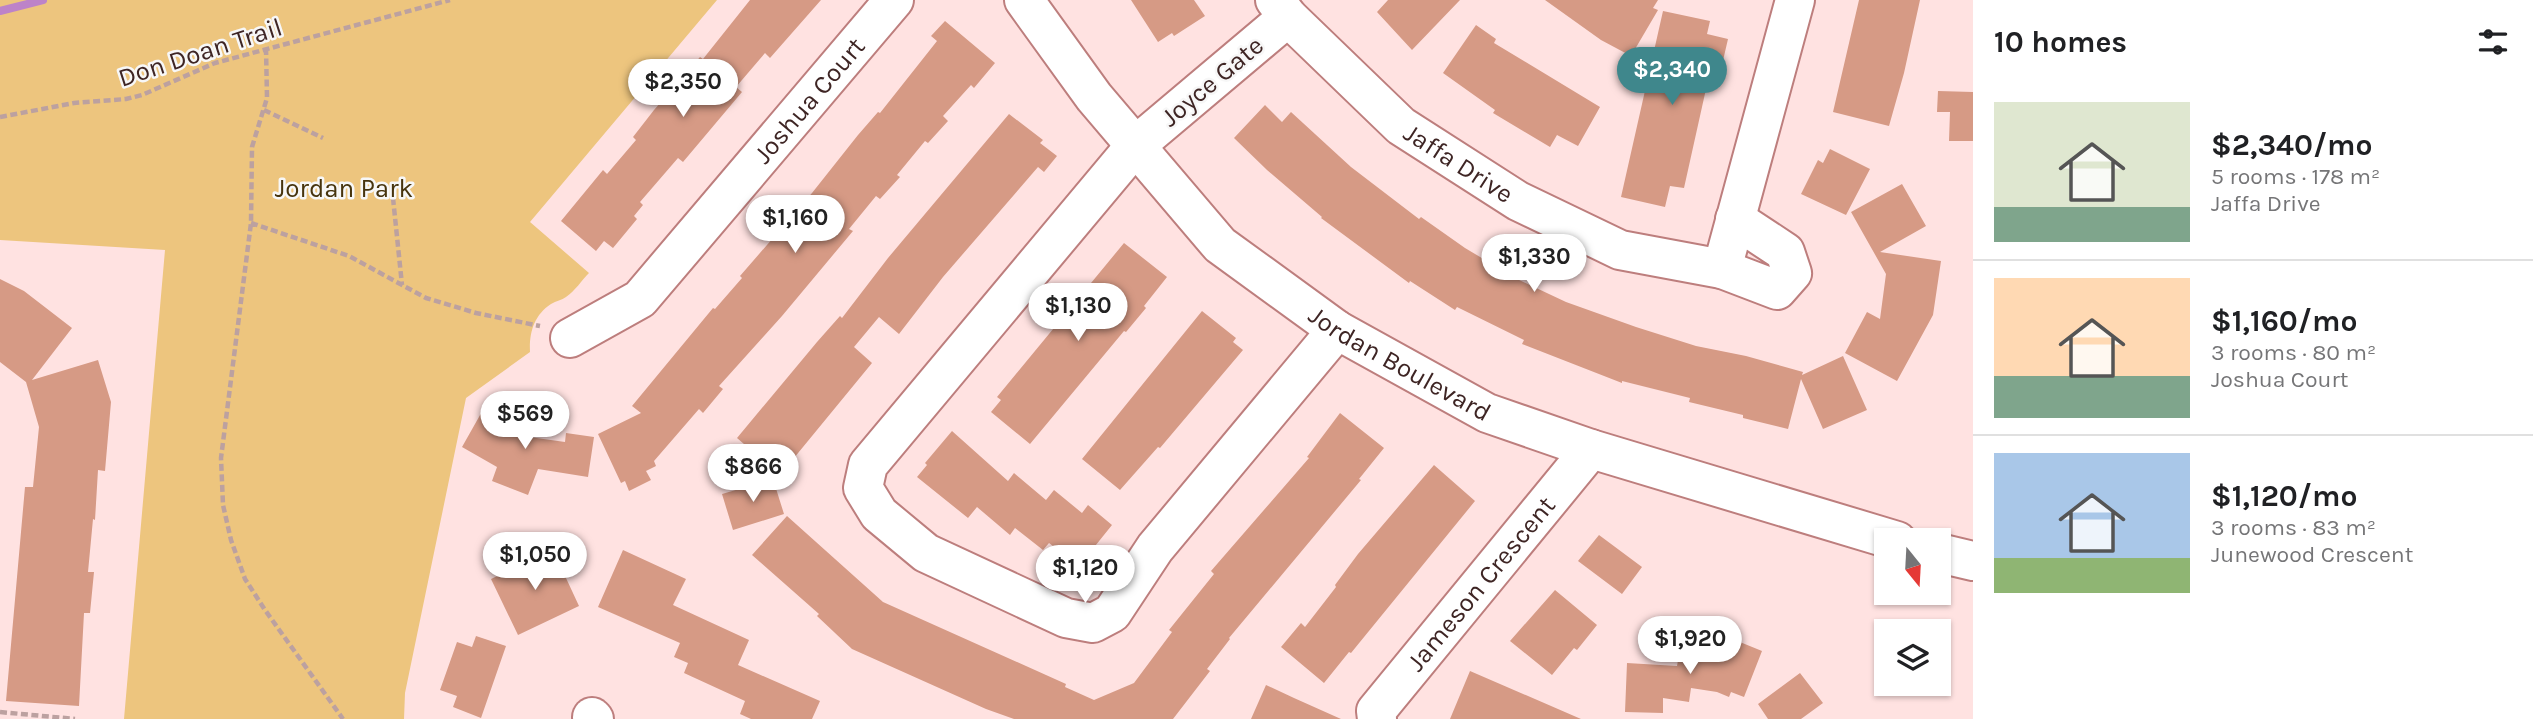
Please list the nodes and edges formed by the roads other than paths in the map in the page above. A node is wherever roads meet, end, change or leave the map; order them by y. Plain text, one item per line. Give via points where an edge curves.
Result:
1 (894, 0) edge
2 (1024, 0) edge
3 (1795, 0) edge
4 (1282, 8) edge
5 (1135, 146) junction
6 (1735, 219) junction
7 (1722, 269) junction
8 (1337, 330) junction
9 (570, 338) road end
10 (1591, 449) junction
11 (1874, 534) edge
12 (1951, 556) edge
13 (1973, 561) edge
14 (1377, 719) edge

1 - 9 street, Joshua Court via 640,299
2 - 5 street, Jordan Boulevard
3 - 6 street
4 - 5 street, Joyce Gate
4 - 7 street, Jaffa Drive via 1401,126 1518,201 1620,250
5 - 8 street, Jordan Boulevard via 1220,245
5 - 8 street, Joyce Gate via 868,465 863,488 879,514 926,553 1066,618 1093,623 1112,614 1155,548
6 - 7 street
6 - 7 street, Jaffa Drive via 1785,251 1792,273 1777,290
8 - 10 street, Jordan Boulevard via 1487,413
10 - 11 street, Jordan Boulevard
10 - 14 street, Jameson Crescent via 1376,711
12 - 13 street

